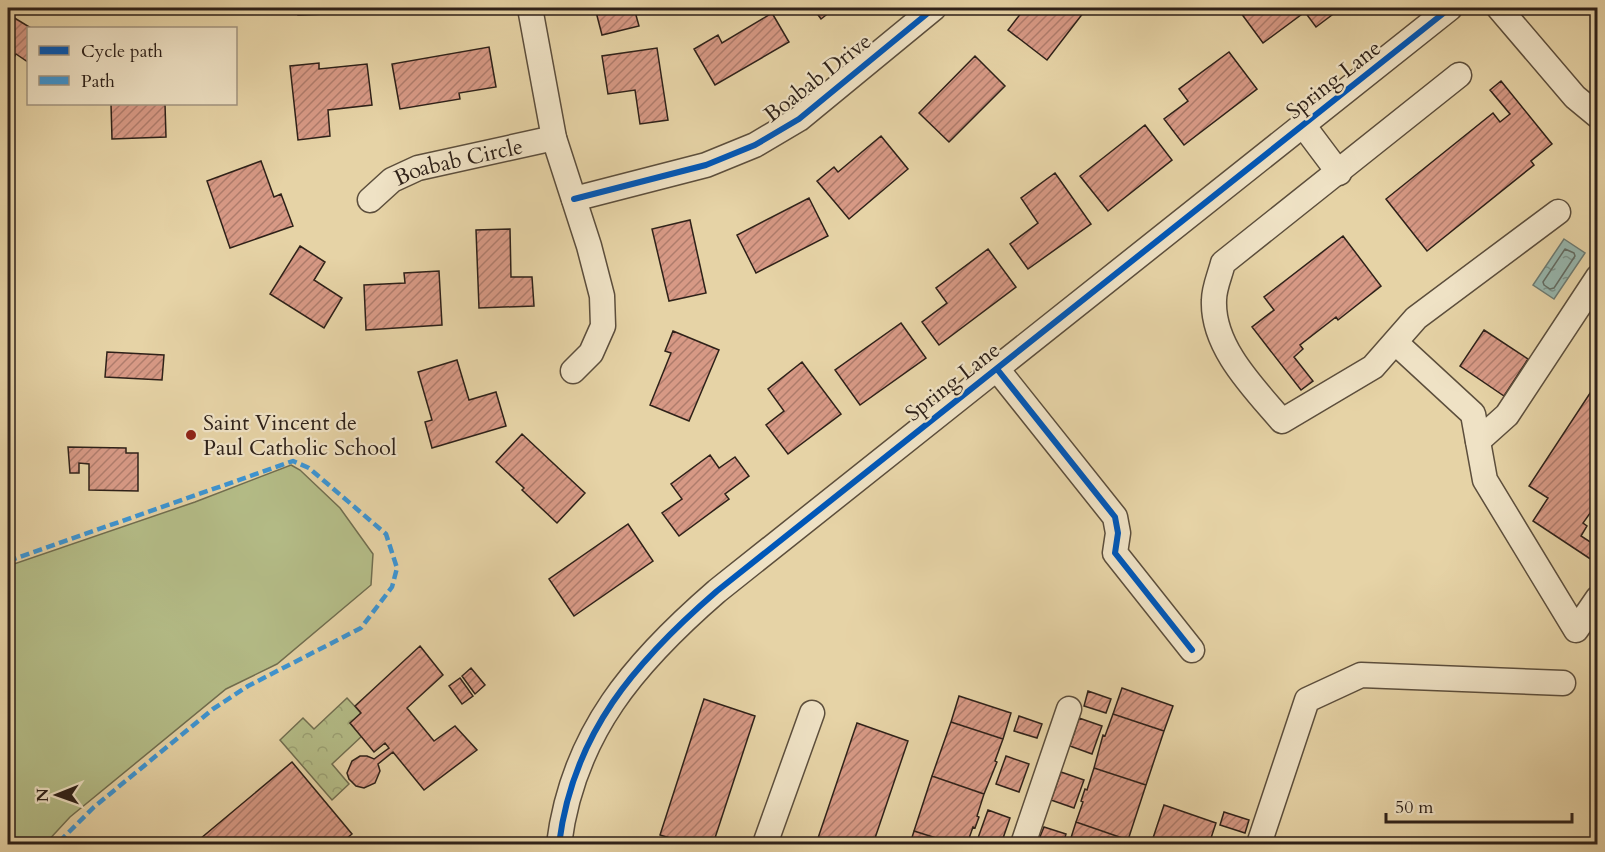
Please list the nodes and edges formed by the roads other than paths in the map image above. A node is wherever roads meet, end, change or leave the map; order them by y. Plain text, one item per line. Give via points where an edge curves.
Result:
1 (530, 8) edge
2 (934, 8) edge
3 (1450, 8) edge
4 (1499, 8) edge
5 (1459, 75) dead end
6 (1598, 116) edge
7 (1303, 125) junction
8 (554, 138) junction
9 (1339, 173) junction
10 (370, 200) dead end
11 (574, 200) junction
12 (1558, 212) dead end
13 (1598, 277) edge
14 (1396, 343) junction
15 (997, 369) junction
16 (573, 371) dead end
17 (1478, 441) junction
18 (1598, 598) edge
19 (1192, 650) dead end
20 (1563, 683) dead end
21 (1069, 709) dead end
22 (812, 712) dead end
23 (559, 844) edge
24 (765, 844) edge
25 (1023, 844) edge
26 (1259, 844) edge

1 - 8 street
2 - 11 street, Boabab Drive via 799,119 755,146 706,165
3 - 7 street, Spring Lane
4 - 6 street via 1575,97
5 - 9 street
7 - 9 street
7 - 15 street, Spring Lane
8 - 10 street, Boabab Circle via 418,168 392,180
8 - 11 street
9 - 14 street via 1223,263 1214,299 1219,332 1235,365 1282,421 1373,367
11 - 16 street via 602,296 603,326 591,353
12 - 14 street via 1416,318
13 - 17 street via 1507,415
14 - 17 street via 1473,414
15 - 19 street via 1115,517 1115,553
15 - 23 street, Spring Lane via 717,591 646,657 614,698 584,750 569,790
17 - 18 street via 1485,480 1576,630
20 - 26 street via 1361,675 1307,700
21 - 25 street
22 - 24 street

